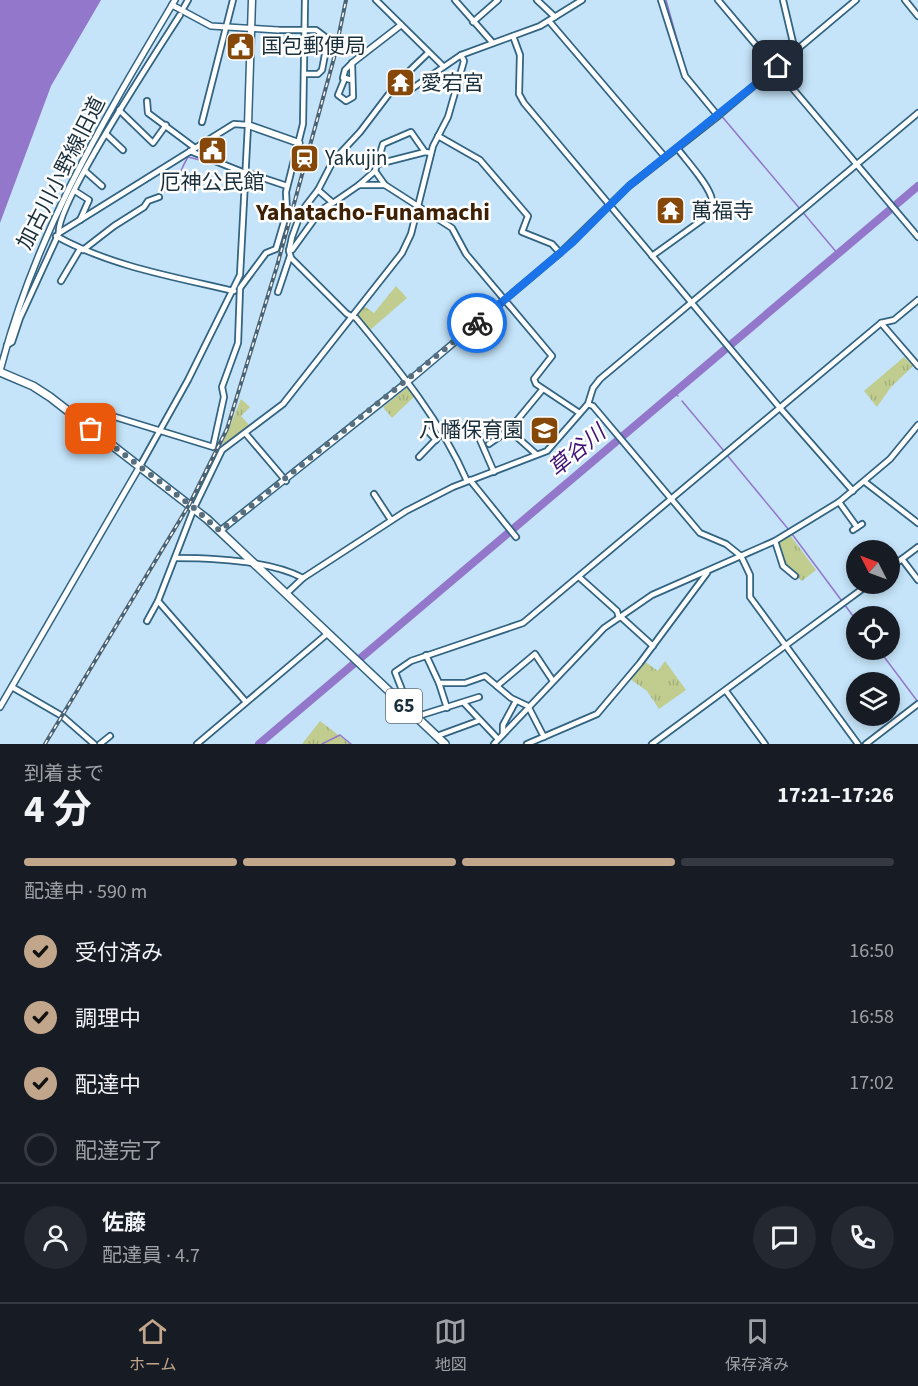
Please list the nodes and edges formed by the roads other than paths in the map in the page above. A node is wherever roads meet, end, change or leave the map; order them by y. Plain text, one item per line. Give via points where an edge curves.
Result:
1 (188, 0) edge
2 (233, 0) edge
3 (252, 0) edge
4 (305, 0) edge
5 (376, 0) edge
6 (455, 0) edge
7 (498, 0) edge
8 (537, 0) edge
9 (582, 0) edge
10 (661, 0) edge
11 (718, 0) edge
12 (783, 0) edge
13 (856, 0) edge
14 (905, 0) edge
15 (173, 3) edge
16 (184, 7) dead end
17 (180, 15) dead end
18 (918, 16) edge
19 (555, 17) junction
20 (549, 21) junction
21 (473, 22) junction
22 (401, 25) junction
23 (227, 28) junction
24 (251, 29) junction
25 (278, 30) joint
26 (304, 30) junction
27 (513, 36) junction
28 (492, 42) junction
29 (304, 50) junction
30 (328, 50) junction
31 (795, 51) junction
32 (428, 53) junction
33 (461, 55) junction
34 (352, 63) junction
35 (443, 66) junction
36 (776, 68) junction
37 (304, 74) junction
38 (351, 80) junction
39 (342, 82) junction
40 (396, 83) junction
41 (147, 101) dead end
42 (119, 110) junction
43 (918, 113) edge
44 (718, 116) junction
45 (202, 122) dead end
46 (166, 125) junction
47 (248, 125) junction
48 (106, 134) junction
49 (438, 136) junction
50 (298, 143) junction
51 (677, 148) junction
52 (123, 150) dead end
53 (192, 150) junction
54 (428, 153) junction
55 (665, 157) junction
56 (378, 164) junction
57 (857, 164) junction
58 (86, 171) junction
59 (375, 171) junction
60 (245, 172) junction
61 (359, 185) junction
62 (385, 185) junction
63 (102, 186) dead end
64 (287, 186) junction
65 (318, 190) junction
66 (75, 191) junction
67 (159, 197) dead end
68 (333, 203) junction
69 (609, 204) junction
70 (418, 208) junction
71 (80, 220) junction
72 (294, 231) junction
73 (58, 234) junction
74 (304, 235) junction
75 (918, 237) edge
76 (82, 250) junction
77 (290, 253) junction
78 (560, 254) junction
79 (652, 255) junction
80 (61, 281) dead end
81 (236, 289) junction
82 (278, 292) dead end
83 (918, 300) edge
84 (504, 301) junction
85 (691, 301) junction
86 (352, 316) junction
87 (881, 323) junction
88 (6, 346) junction
89 (918, 366) edge
90 (0, 371) edge
91 (408, 381) junction
92 (542, 390) junction
93 (588, 404) junction
94 (780, 408) junction
95 (578, 412) junction
96 (74, 417) junction
97 (918, 425) edge
98 (426, 429) dead end
99 (509, 430) junction
100 (160, 432) junction
101 (443, 432) junction
102 (477, 433) dead end
103 (912, 433) junction
104 (246, 434) junction
105 (918, 435) edge
106 (436, 440) junction
107 (493, 443) dead end
108 (536, 454) junction
109 (419, 458) dead end
110 (140, 466) junction
111 (495, 472) junction
112 (286, 481) junction
113 (469, 481) junction
114 (865, 482) junction
115 (853, 491) junction
116 (374, 494) dead end
117 (672, 499) junction
118 (839, 502) junction
119 (194, 508) junction
120 (391, 520) junction
121 (918, 523) edge
122 (858, 527) dead end
123 (220, 531) junction
124 (516, 537) dead end
125 (775, 541) junction
126 (918, 547) edge
127 (741, 556) junction
128 (175, 558) junction
129 (902, 559) joint
130 (255, 565) junction
131 (707, 573) junction
132 (795, 576) dead end
133 (579, 577) junction
134 (303, 578) junction
135 (918, 580) edge
136 (286, 594) junction
137 (856, 594) edge
138 (158, 601) junction
139 (620, 617) junction
140 (147, 621) dead end
141 (327, 634) junction
142 (653, 646) junction
143 (786, 647) junction
144 (426, 655) junction
145 (553, 681) junction
146 (439, 683) junction
147 (497, 686) junction
148 (12, 687) junction
149 (726, 691) junction
150 (479, 697) dead end
151 (398, 700) junction
152 (516, 701) junction
153 (246, 702) junction
154 (464, 703) junction
155 (918, 704) edge
156 (528, 706) junction
157 (0, 707) edge
158 (447, 708) junction
159 (416, 717) junction
160 (478, 720) junction
161 (503, 734) junction
162 (110, 736) dead end
163 (436, 736) junction
164 (543, 740) edge
165 (496, 742) edge
166 (660, 742) edge
167 (94, 744) edge
168 (100, 744) edge
169 (198, 744) edge
170 (445, 744) edge
171 (527, 744) edge
172 (652, 744) edge
173 (765, 744) edge
174 (858, 744) edge
175 (866, 744) edge

1 - 16 street
2 - 23 street
3 - 24 main road
4 - 26 street
5 - 22 street
6 - 21 street
7 - 21 street
8 - 19 street
9 - 19 street
10 - 44 street via 685,76
11 - 36 street
12 - 31 street
13 - 31 street
14 - 18 street
15 - 23 street via 203,23
15 - 88 street, 加古川小野線旧道 via 68,185 32,267
17 - 42 street
19 - 20 street
20 - 27 street
20 - 55 street
21 - 28 street
22 - 32 street
22 - 34 street
23 - 24 street
23 - 45 street
24 - 25 street
24 - 47 main road
25 - 26 street
26 - 29 street
26 - 30 street via 323,33
27 - 28 street
27 - 69 street via 520,55 521,99
28 - 33 street
29 - 30 street
29 - 37 street
30 - 37 street via 321,73
31 - 36 street
32 - 35 street
32 - 40 street
33 - 35 street
33 - 49 street via 464,61 453,102
34 - 38 street
34 - 39 street
35 - 40 street via 411,90
36 - 44 street
36 - 57 street
37 - 50 street via 303,124
38 - 39 street via 345,78
38 - 39 street via 353,93 346,101 338,95
40 - 65 street via 333,161
41 - 46 street via 148,113
42 - 46 street via 153,143
42 - 48 street
43 - 57 street
44 - 51 street
46 - 53 street
47 - 50 main road
47 - 53 street via 234,124
47 - 60 street
48 - 52 street
48 - 58 street
49 - 54 street
49 - 78 street via 480,160 528,216 522,232 552,244
50 - 64 street
51 - 55 street
51 - 79 street via 706,188 711,208 709,214
53 - 60 street
53 - 71 street
54 - 56 street
54 - 56 street via 411,132 383,144
54 - 70 street
55 - 69 street
56 - 59 street
57 - 75 street
57 - 85 street
58 - 63 street
58 - 66 street
59 - 61 street
59 - 62 street
60 - 64 street
60 - 81 street
61 - 62 street
61 - 68 street
62 - 70 street
64 - 81 street via 287,212 276,249 266,253
65 - 68 street
65 - 72 street
66 - 71 street via 89,200
66 - 73 street
67 - 76 street
68 - 74 street via 323,207
69 - 78 street
69 - 79 street
70 - 84 street via 452,228 466,254
70 - 86 street via 402,253
71 - 73 street
72 - 74 street
72 - 77 street
73 - 76 street
73 - 88 street via 12,342
74 - 77 street
76 - 80 street
76 - 81 street via 200,285
77 - 82 street
77 - 86 street
78 - 84 street
79 - 85 street
81 - 100 street
81 - 100 street via 238,343 222,387 224,397 213,447
83 - 87 street via 894,320
84 - 91 street
84 - 92 street via 552,356 534,379
85 - 93 street via 600,380
85 - 94 street
86 - 91 street
86 - 104 street via 283,404
87 - 89 street
87 - 94 street
88 - 90 street, 加古川小野線旧道
90 - 96 main road, 65 via 33,386
91 - 101 street
91 - 112 street
92 - 95 street
92 - 99 street
93 - 95 street
93 - 117 street
94 - 115 street
94 - 117 street
95 - 108 street via 555,445
96 - 100 street via 86,408
96 - 110 main road, 65
97 - 103 street
98 - 106 street
99 - 107 street
99 - 108 street
100 - 110 street
101 - 106 street
101 - 113 street
102 - 111 street
103 - 105 street
103 - 114 street
104 - 112 street
104 - 119 street via 222,450
106 - 109 street
108 - 111 street
110 - 119 main road, 65
110 - 148 street
111 - 113 street
112 - 123 street
113 - 120 street
113 - 124 street
114 - 115 street
114 - 121 street
115 - 118 street
116 - 120 street
117 - 127 street via 700,532
117 - 133 street
118 - 122 street
118 - 125 street
119 - 123 main road, 65
119 - 128 street
120 - 134 street
123 - 130 main road, 65
125 - 127 street
125 - 132 street via 783,566
126 - 129 street
127 - 131 street
127 - 143 street via 750,575 750,597
128 - 130 street via 212,558
128 - 138 street
129 - 135 street
130 - 134 street via 287,569
130 - 136 main road, 65
131 - 139 street via 652,595
131 - 142 street
133 - 139 street
133 - 144 street via 523,623
134 - 136 street
136 - 141 main road, 65
137 - 143 street
138 - 140 street
138 - 153 street
139 - 142 street
139 - 145 street via 604,628
141 - 151 main road, 65
141 - 153 street
142 - 164 street via 597,714
143 - 149 street
143 - 174 street
144 - 146 street
144 - 151 street via 395,672 404,695
145 - 147 street via 535,654
145 - 156 street
146 - 147 street via 465,683 485,676
146 - 158 street
147 - 152 street
148 - 157 street
148 - 167 street via 62,716
149 - 166 street
149 - 173 street
150 - 154 street
151 - 159 main road, 65
152 - 156 street
152 - 161 street via 503,725
153 - 169 street
154 - 158 street
154 - 160 street
155 - 175 street
156 - 161 street
156 - 164 street
158 - 159 street
159 - 163 main road, 65
160 - 163 street
160 - 165 street
161 - 165 street
162 - 168 street
163 - 170 main road, 65
164 - 171 street
166 - 172 street

